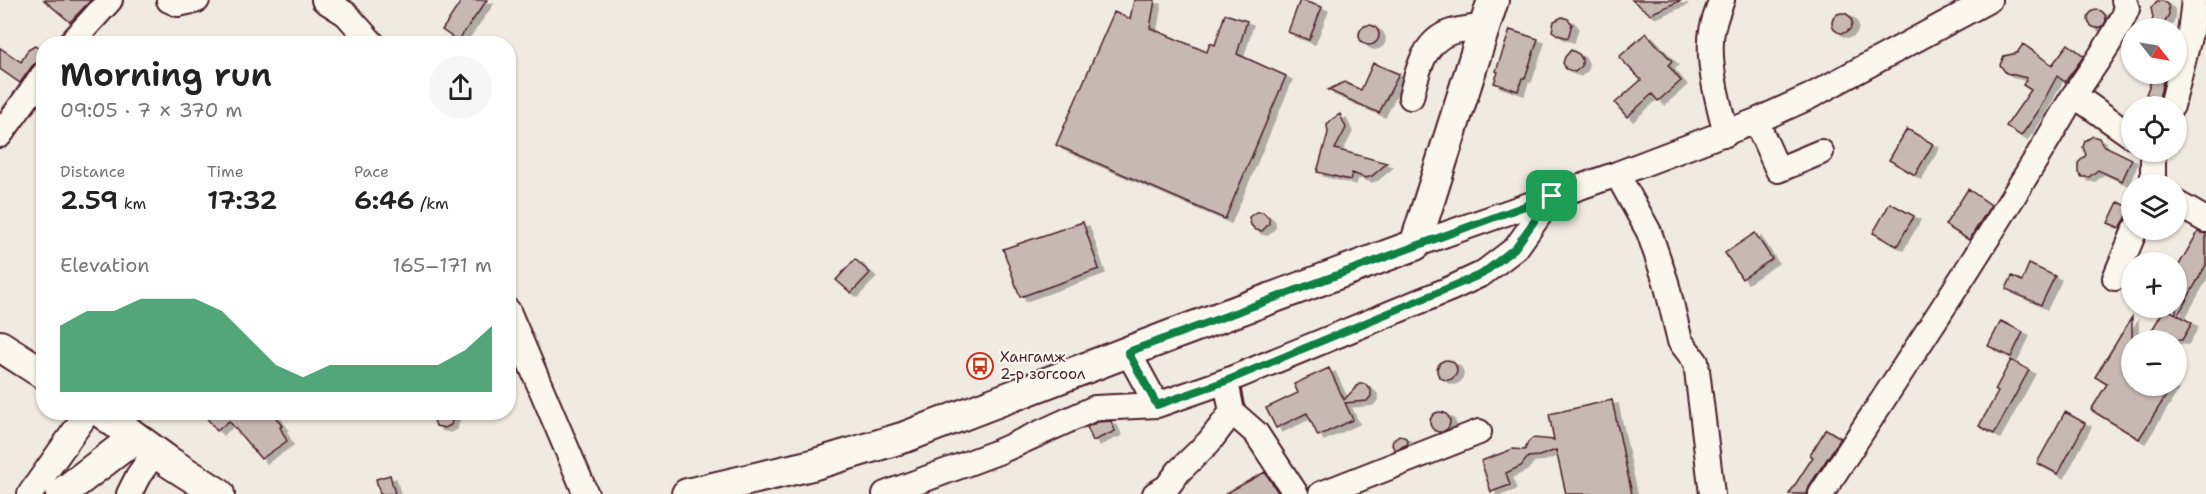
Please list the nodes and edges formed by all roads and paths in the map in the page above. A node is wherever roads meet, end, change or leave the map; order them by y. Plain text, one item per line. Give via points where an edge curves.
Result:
1 (110, 0) edge
2 (169, 0) edge
3 (196, 0) edge
4 (324, 0) edge
5 (1722, 0) edge
6 (1989, 0) edge
7 (2124, 0) edge
8 (2194, 0) edge
9 (354, 7) edge
10 (1488, 13) edge
11 (77, 36) edge
12 (369, 36) edge
13 (2074, 95) junction
14 (2174, 96) edge
15 (1411, 97) dead end
16 (36, 99) edge
17 (1756, 121) junction
18 (2121, 128) edge
19 (1726, 134) junction
20 (0, 135) edge
21 (1821, 152) dead end
22 (1617, 174) junction
23 (1552, 196) junction
24 (2187, 209) edge
25 (2206, 220) edge
26 (2131, 240) edge
27 (1415, 245) junction
28 (2115, 278) dead end
29 (516, 330) edge
30 (0, 346) edge
31 (1128, 352) junction
32 (36, 369) edge
33 (1226, 381) junction
34 (1157, 405) junction
35 (1232, 412) junction
36 (83, 420) edge
37 (112, 420) edge
38 (1479, 432) dead end
39 (146, 445) junction
40 (37, 492) edge
41 (129, 494) edge
42 (219, 494) edge
43 (586, 494) edge
44 (687, 494) edge
45 (885, 494) edge
46 (1155, 494) edge
47 (1296, 494) edge
48 (1321, 494) edge
49 (1712, 494) edge
50 (1821, 494) edge

1 - 11 street
2 - 3 street via 178,4
4 - 9 street
5 - 19 street via 1710,40
6 - 17 street via 1809,97
7 - 13 street via 2127,9 2122,21
8 - 14 street
9 - 12 street
10 - 15 street via 1438,39 1421,58
10 - 27 main road
13 - 18 street
13 - 50 street via 2022,185
16 - 20 street
17 - 19 street
17 - 21 street via 1778,170
19 - 22 street
22 - 23 street
22 - 49 street via 1649,232 1680,341 1696,362
23 - 27 street
23 - 33 street via 1515,248 1482,274
24 - 25 street
26 - 28 street
27 - 31 main road
29 - 43 street
30 - 32 main road
31 - 34 street
31 - 44 main road via 905,437 812,465
33 - 34 street
33 - 35 street
34 - 45 street via 1095,408 998,452
35 - 46 street via 1209,442
35 - 47 street via 1256,433
36 - 40 street
37 - 39 main road
38 - 48 street
39 - 40 main road via 120,449
39 - 41 street
39 - 42 main road

